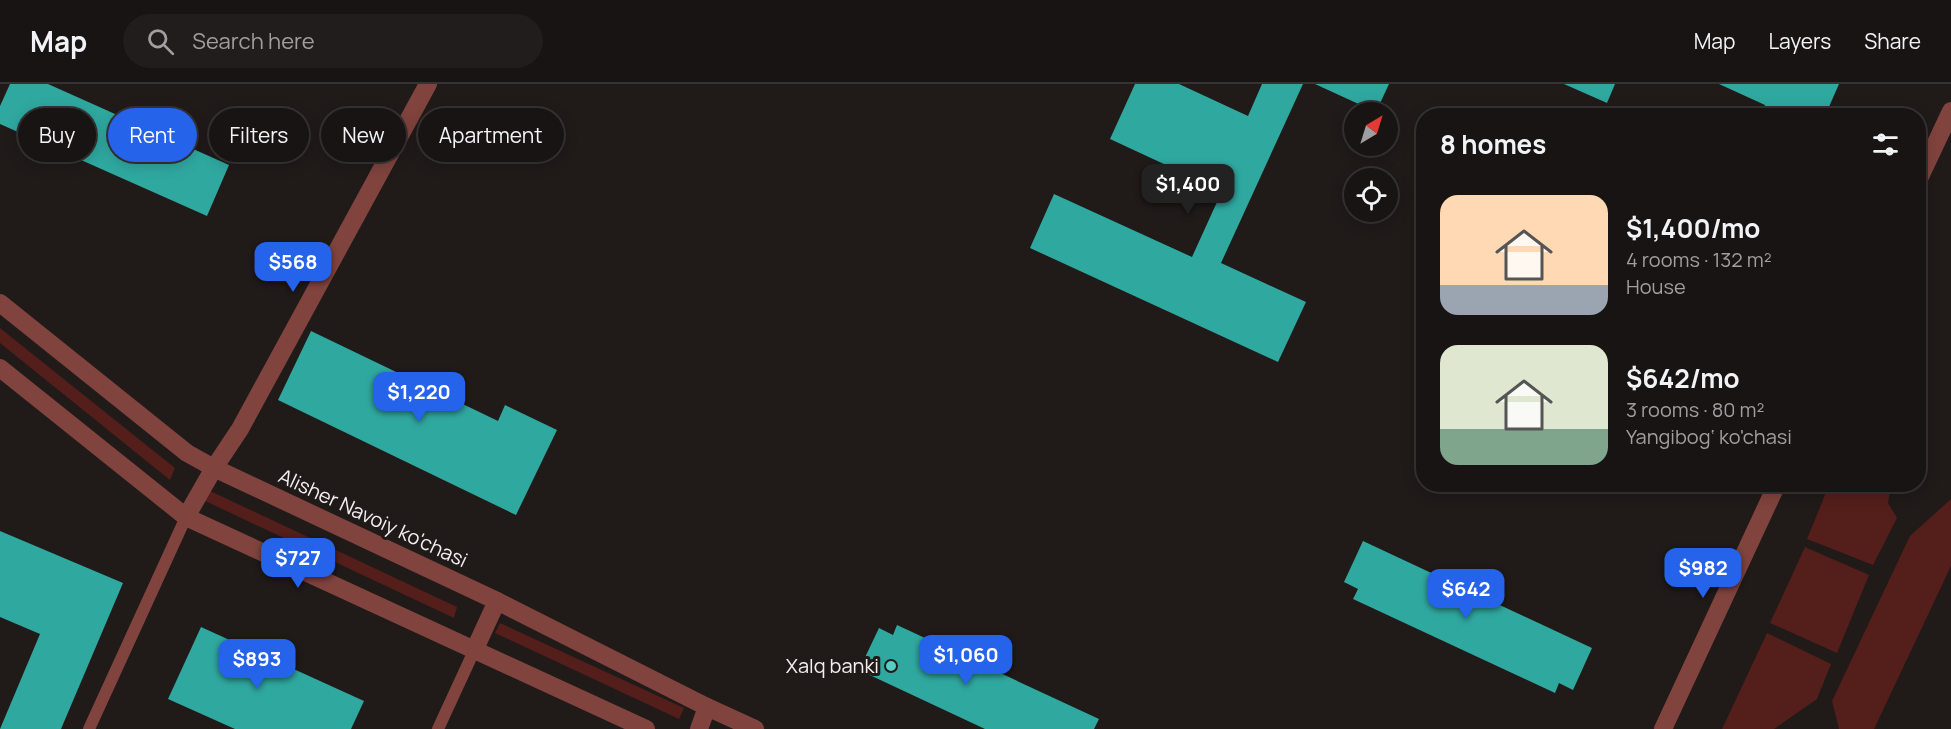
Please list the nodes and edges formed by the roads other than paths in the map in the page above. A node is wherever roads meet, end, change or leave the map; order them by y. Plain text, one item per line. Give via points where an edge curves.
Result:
1 (428, 84) edge
2 (1951, 111) edge
3 (1926, 164) edge
4 (0, 303) edge
5 (0, 368) edge
6 (214, 468) junction
7 (1773, 492) edge
8 (186, 517) junction
9 (497, 601) junction
10 (474, 651) junction
11 (707, 708) junction
12 (89, 729) edge
13 (438, 729) edge
14 (646, 729) edge
15 (699, 729) edge
16 (755, 729) edge
17 (1663, 729) edge

1 - 6 street
2 - 3 street
4 - 6 street, Alisher Navoiy ko'chasi via 187,453
5 - 8 street
6 - 8 street
6 - 9 street, Alisher Navoiy ko'chasi
7 - 17 street
8 - 10 street
8 - 12 lane
9 - 10 street
9 - 11 street, Alisher Navoiy ko'chasi
10 - 13 lane
10 - 14 street
11 - 15 street
11 - 16 street, Alisher Navoiy ko'chasi

